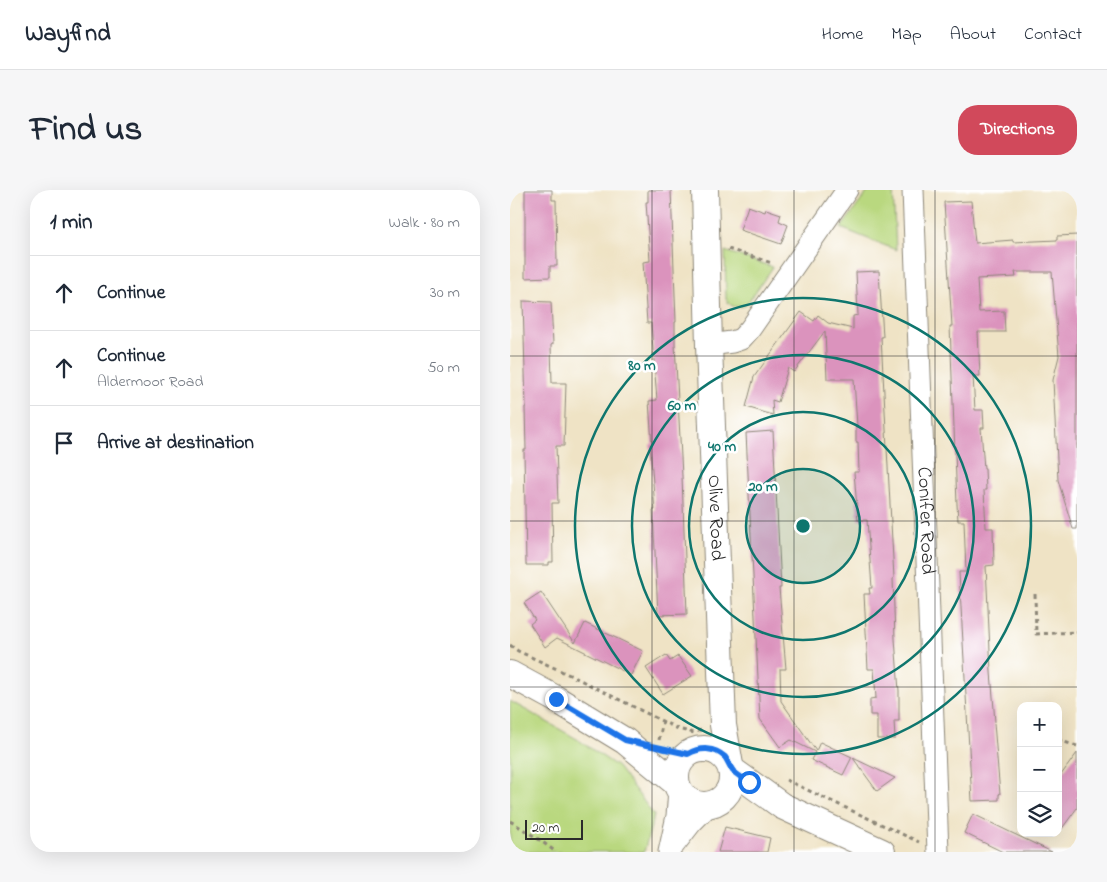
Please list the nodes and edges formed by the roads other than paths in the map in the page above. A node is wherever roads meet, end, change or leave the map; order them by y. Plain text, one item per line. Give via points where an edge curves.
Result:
1 (705, 190) edge
2 (847, 190) edge
3 (913, 190) edge
4 (709, 345) junction
5 (510, 674) edge
6 (723, 725) junction
7 (625, 740) junction
8 (693, 752) junction
9 (731, 767) junction
10 (678, 787) junction
11 (712, 805) junction
12 (782, 806) junction
13 (670, 851) edge
14 (882, 852) edge
15 (938, 852) edge

1 - 4 street, Olive Road
2 - 4 street via 750,329 741,339
3 - 15 street, Conifer Road
4 - 6 street, Olive Road
5 - 7 street
6 - 8 street
6 - 9 street, Olive Road
7 - 8 street
7 - 10 street
8 - 9 street via 716,751
8 - 10 street via 679,763
9 - 11 street via 731,790
9 - 12 street
10 - 11 street via 691,803
10 - 13 street via 677,816
11 - 12 street via 743,802
11 - 13 street via 692,822
12 - 14 street

